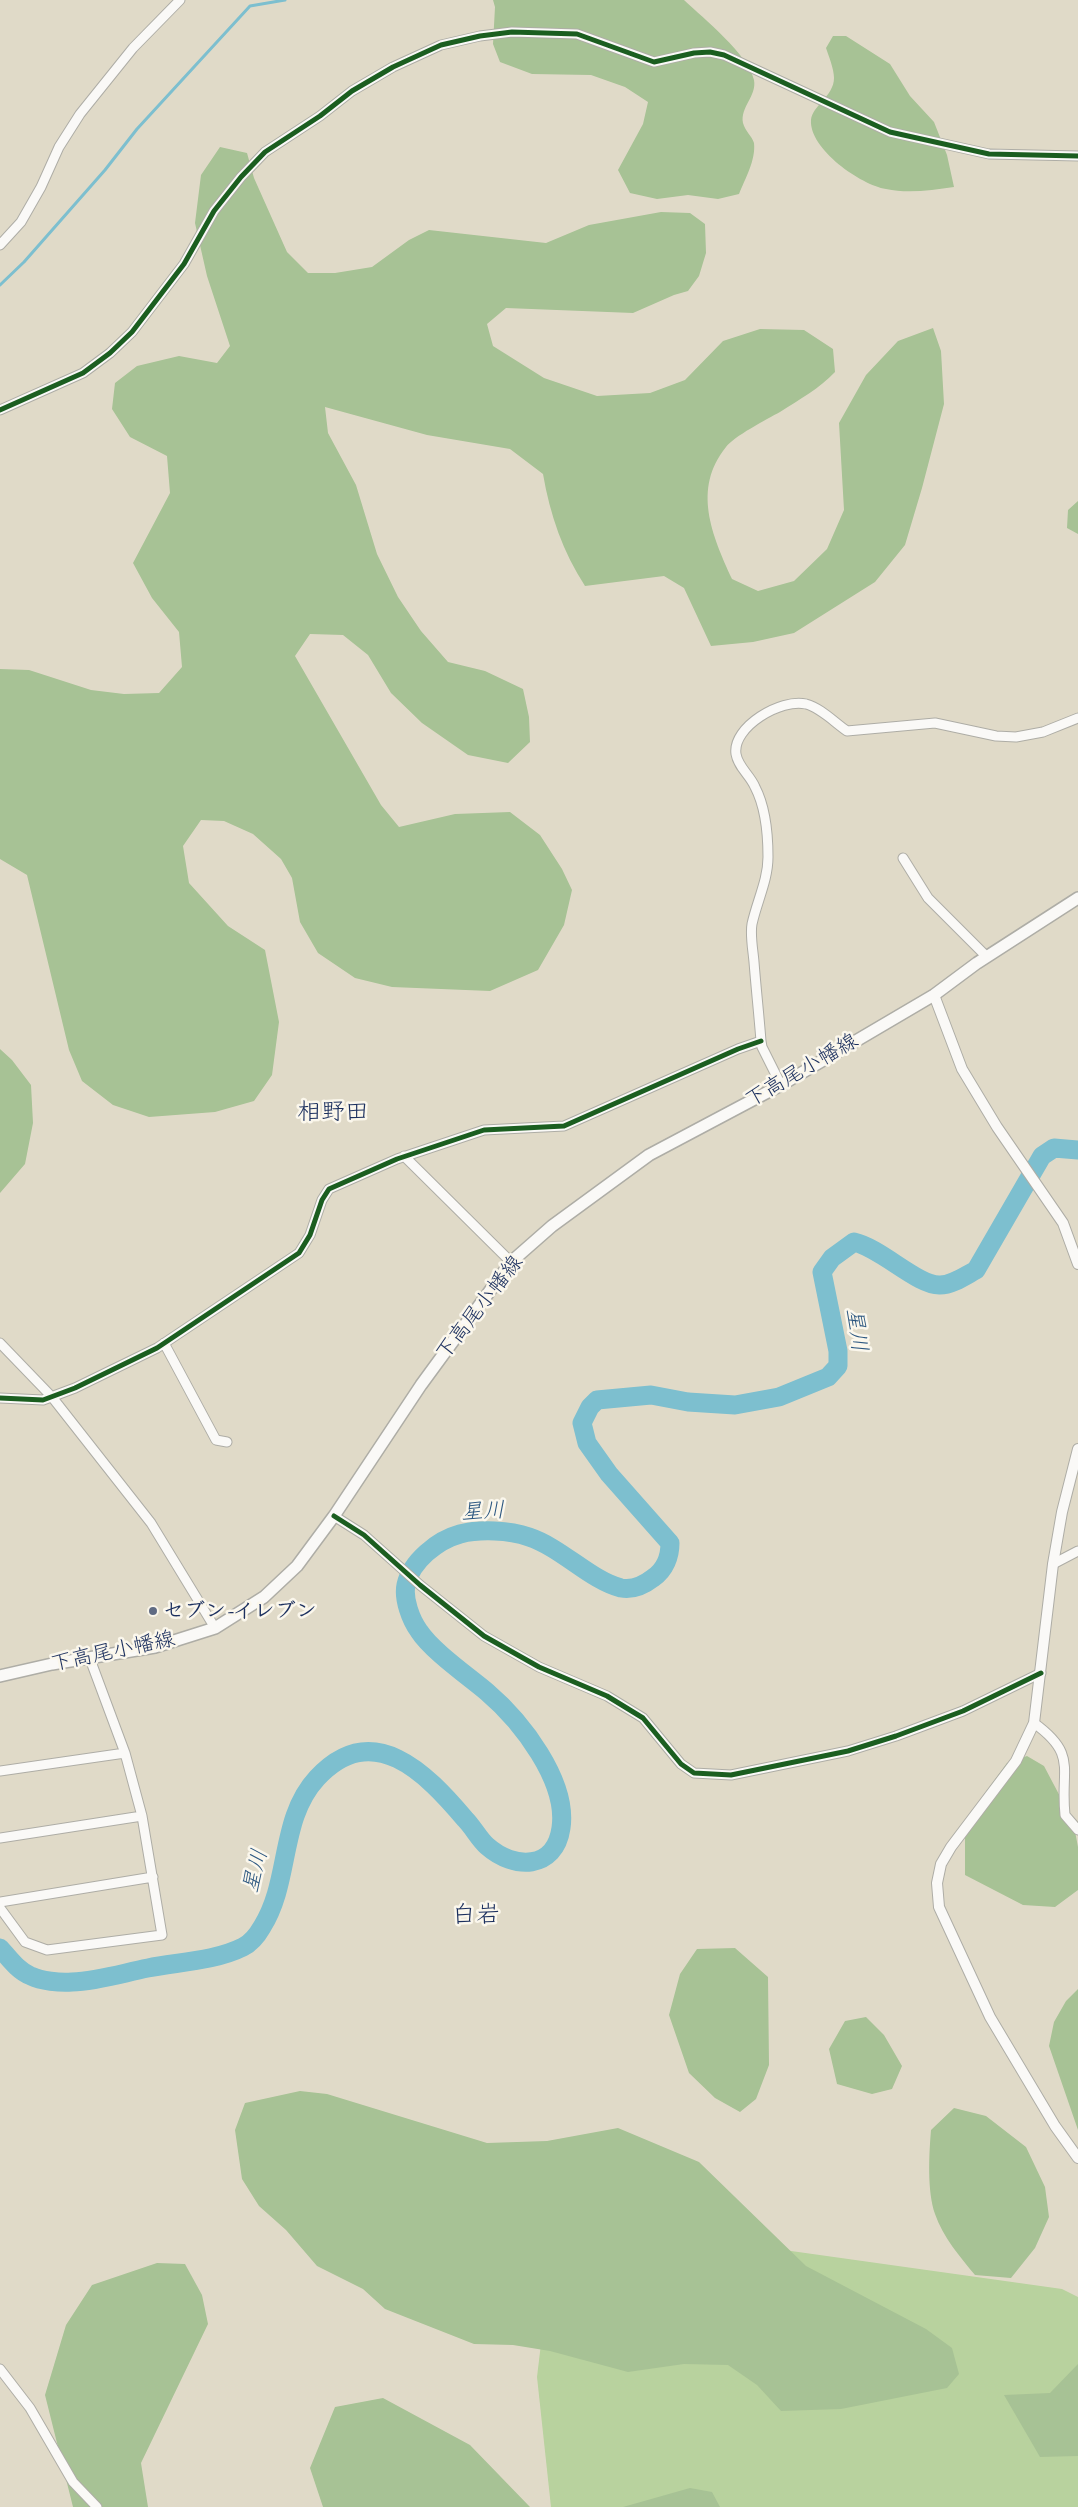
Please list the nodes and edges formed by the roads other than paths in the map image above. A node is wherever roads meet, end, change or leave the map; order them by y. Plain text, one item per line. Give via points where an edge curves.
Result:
1 (180, 0) edge
2 (1078, 156) edge
3 (0, 245) edge
4 (0, 410) edge
5 (1078, 718) edge
6 (903, 858) dead end
7 (1078, 898) edge
8 (987, 957) junction
9 (934, 995) junction
10 (761, 1041) junction
11 (781, 1085) junction
12 (404, 1156) junction
13 (511, 1262) junction
14 (1078, 1264) edge
15 (164, 1343) junction
16 (0, 1344) edge
17 (52, 1397) junction
18 (0, 1398) edge
19 (226, 1442) dead end
20 (1078, 1449) edge
21 (334, 1516) junction
22 (1078, 1551) edge
23 (1053, 1564) junction
24 (214, 1628) junction
25 (90, 1659) junction
26 (1041, 1673) junction
27 (0, 1676) edge
28 (1034, 1723) junction
29 (125, 1754) junction
30 (0, 1771) edge
31 (142, 1816) junction
32 (1078, 1830) edge
33 (0, 1838) edge
34 (153, 1877) junction
35 (0, 1902) edge
36 (0, 1908) edge
37 (1078, 2158) edge
38 (0, 2369) edge
39 (97, 2507) edge

1 - 3 street via 133,48 80,114 59,147 21,222
2 - 4 street via 989,154 911,138 890,132 724,55 710,52 659,63 577,34 512,32 480,36 442,45 393,67 352,91 265,152 214,211 184,264 132,332 84,373
5 - 10 street via 1043,732 1016,737 935,723 847,731 822,712 800,703 782,705 759,717 740,739 736,754 760,796 767,831 765,880 752,925
6 - 8 street via 928,898
7 - 8 main road, 下高尾小幡線
8 - 9 main road, 下高尾小幡線
9 - 11 main road, 下高尾小幡線
9 - 14 street via 962,1069 997,1127 1063,1223
10 - 11 street
10 - 12 street via 564,1126 484,1130
11 - 13 main road, 下高尾小幡線 via 650,1155 552,1226
12 - 13 street
12 - 15 street via 329,1190 299,1253
13 - 21 main road, 下高尾小幡線 via 421,1385
15 - 17 street
15 - 19 street via 216,1440
16 - 17 street
17 - 18 street via 43,1400
17 - 24 street via 151,1523
20 - 23 street
21 - 24 main road, 下高尾小幡線 via 297,1566 264,1597
21 - 26 street via 364,1535 484,1636 539,1667 607,1696 644,1718 681,1764 703,1775 731,1775 848,1750 896,1736 963,1711
22 - 23 street
23 - 26 street
24 - 25 main road, 下高尾小幡線 via 155,1646
25 - 27 main road, 下高尾小幡線
25 - 29 street
26 - 28 street
28 - 32 street via 1053,1736 1065,1756 1065,1815
28 - 37 street via 1016,1761 941,1864 939,1907 990,2017 1055,2126
29 - 30 street
29 - 31 street
31 - 33 street
31 - 34 street
34 - 35 street
34 - 36 street via 162,1936 47,1950 25,1942
38 - 39 street via 30,2408 74,2482

